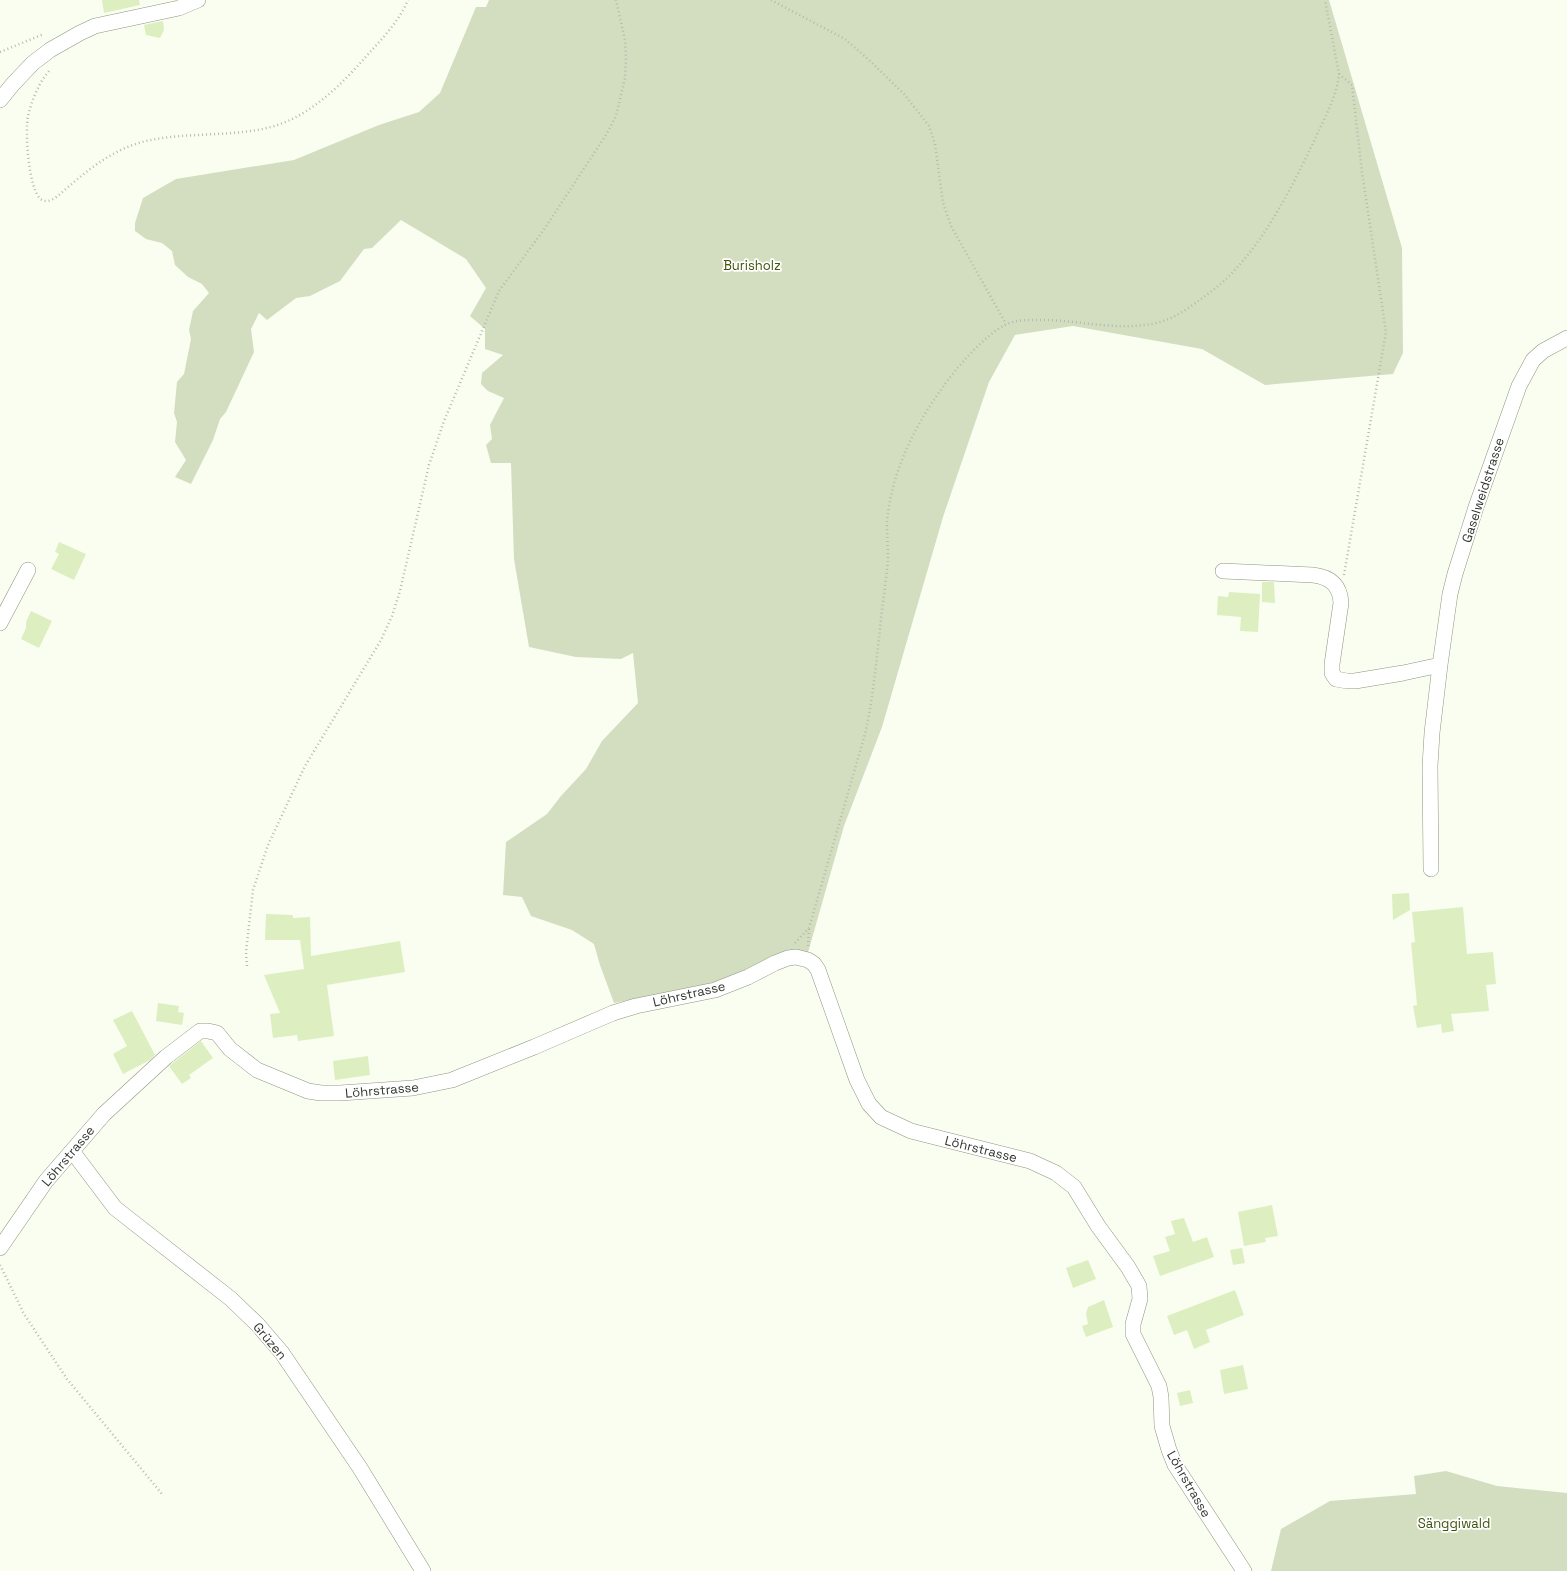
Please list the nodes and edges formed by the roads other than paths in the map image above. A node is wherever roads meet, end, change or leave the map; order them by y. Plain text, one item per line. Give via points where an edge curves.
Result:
1 (198, 0) edge
2 (0, 100) edge
3 (1567, 338) edge
4 (28, 570) dead end
5 (1223, 571) dead end
6 (0, 623) edge
7 (1440, 664) junction
8 (1431, 869) dead end
9 (72, 1151) junction
10 (0, 1248) edge
11 (423, 1571) edge
12 (1244, 1571) edge

1 - 2 street via 180,8 95,26 80,32 33,63
3 - 7 street, Gaselweidstrasse via 1543,351 1533,360 1519,386 1455,574
4 - 6 street
5 - 7 street via 1320,576 1335,584 1341,597 1332,664 1332,673 1336,679 1355,681
7 - 8 street, Gaselweidstrasse via 1431,753
9 - 10 street, Löhrstrasse via 46,1181
9 - 11 street, Grüzen via 115,1208 231,1299 282,1353 360,1468
9 - 12 street, Löhrstrasse via 132,1086 200,1031 217,1033 230,1049 257,1070 308,1090 340,1093 413,1088 452,1080 614,1013 715,990 788,958 808,960 814,964 824,983 864,1096 881,1117 911,1131 1030,1161 1056,1173 1074,1187 1139,1286 1140,1299 1133,1324 1134,1334 1159,1386 1162,1426 1168,1450

